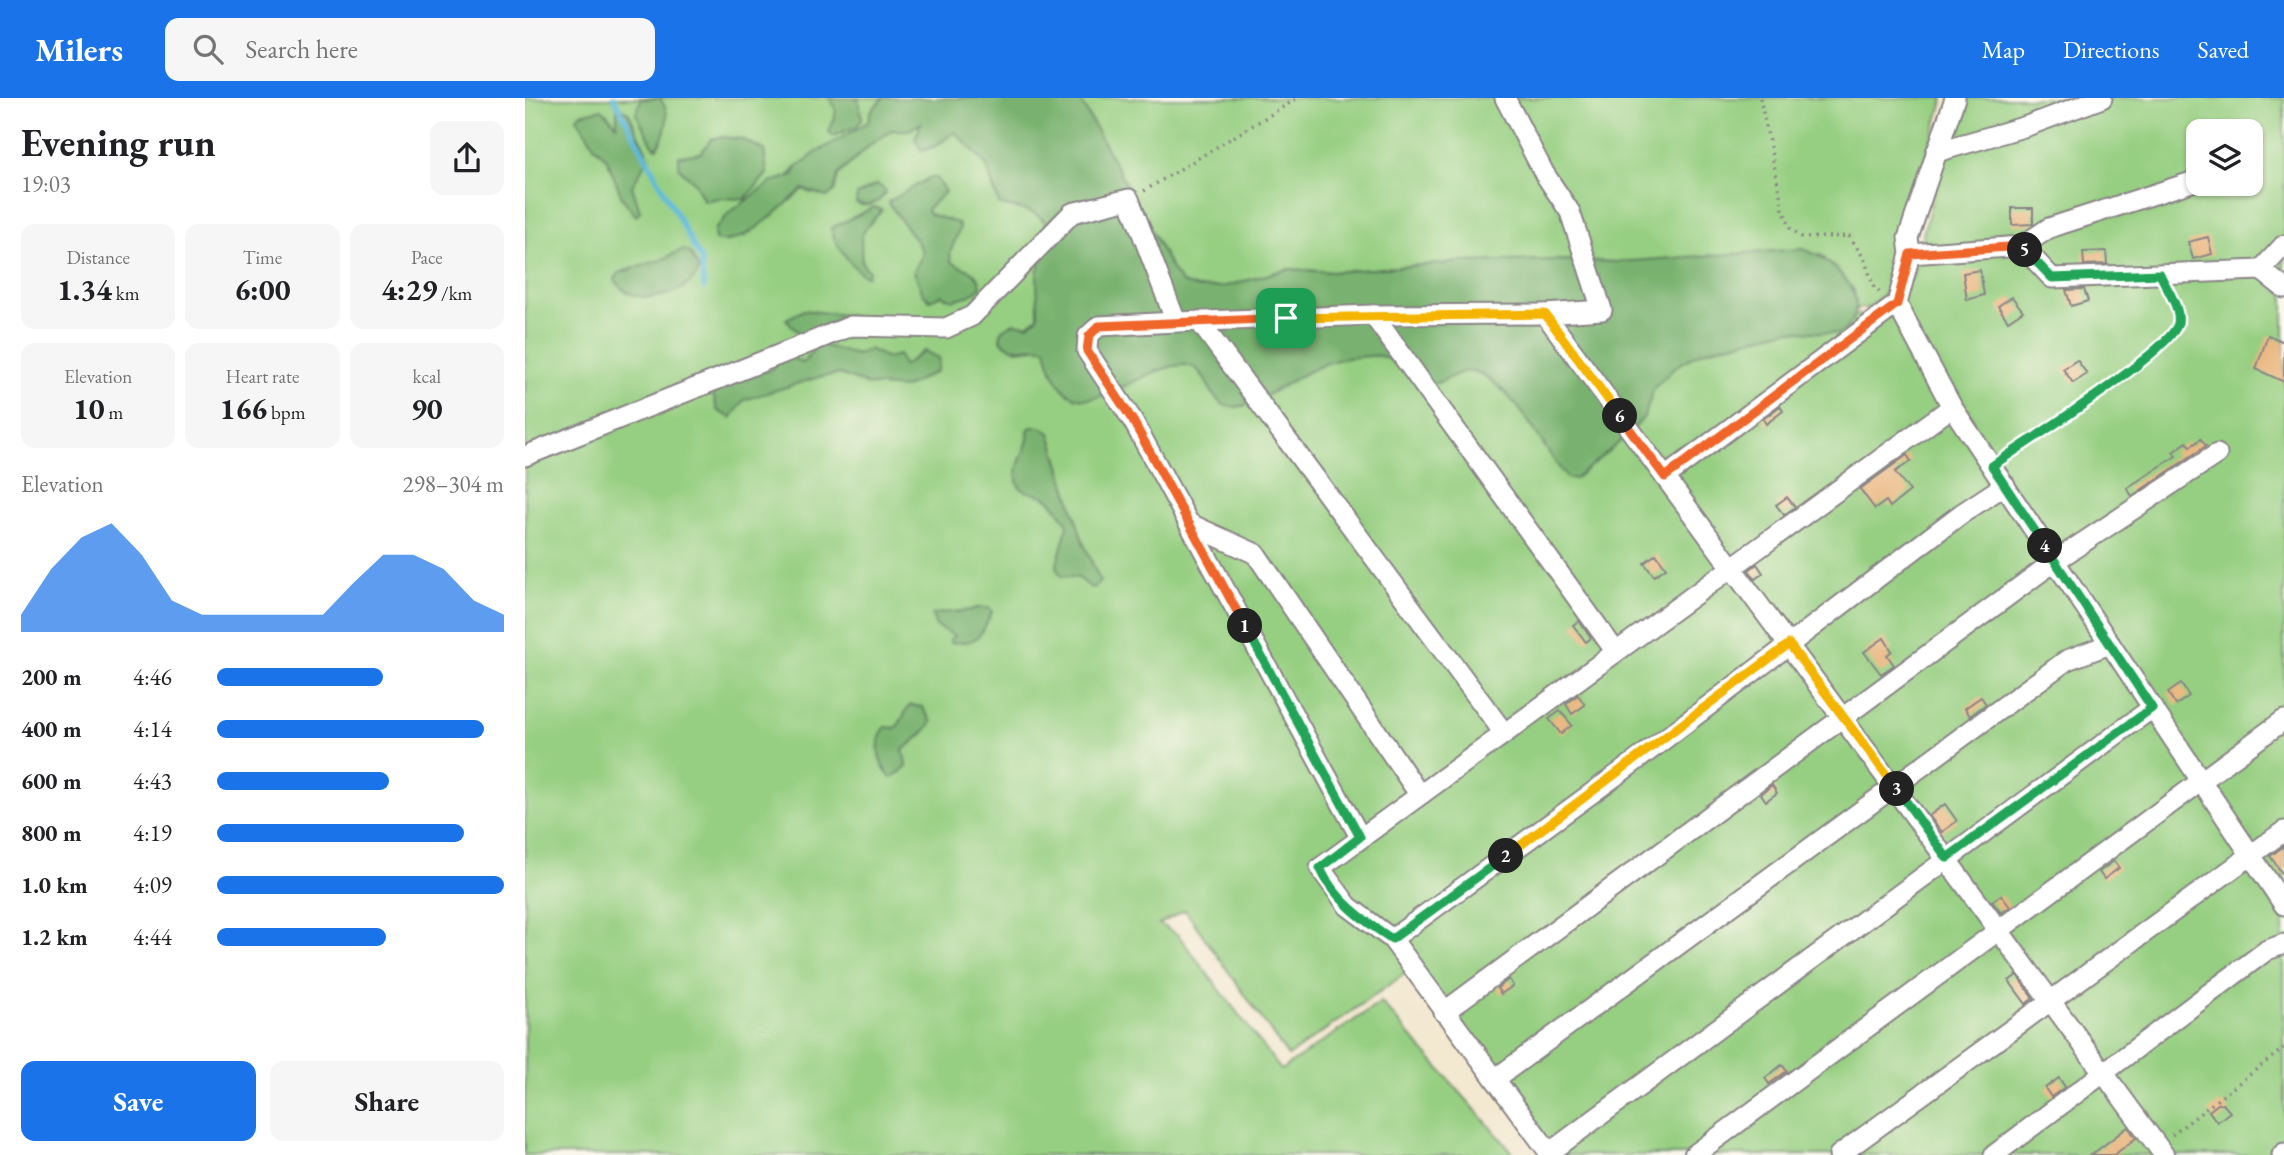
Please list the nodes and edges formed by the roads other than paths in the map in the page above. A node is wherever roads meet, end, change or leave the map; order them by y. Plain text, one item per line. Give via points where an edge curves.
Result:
1 (1505, 98) edge
2 (1955, 98) edge
3 (2102, 98) edge
4 (1936, 152) junction
5 (2186, 184) edge
6 (2284, 245) edge
7 (2022, 246) junction
8 (1910, 254) junction
9 (2261, 270) junction
10 (2284, 288) edge
11 (1897, 304) junction
12 (1545, 314) junction
13 (1373, 315) junction
14 (1199, 321) junction
15 (1176, 322) junction
16 (1952, 407) junction
17 (2217, 454) dead end
18 (525, 456) edge
19 (1665, 477) junction
20 (2005, 485) junction
21 (1190, 524) junction
22 (2055, 561) junction
23 (1731, 569) junction
24 (1789, 644) junction
25 (2110, 644) junction
26 (1616, 652) junction
27 (2152, 708) junction
28 (1842, 716) junction
29 (2284, 720) edge
30 (1504, 733) junction
31 (2201, 781) junction
32 (1896, 788) junction
33 (1419, 794) junction
34 (2284, 831) edge
35 (1360, 837) junction
36 (2251, 855) junction
37 (1947, 858) junction
38 (2284, 905) edge
39 (2000, 930) junction
40 (1392, 939) junction
41 (2284, 943) edge
42 (2050, 999) junction
43 (1444, 1012) junction
44 (2103, 1074) junction
45 (1495, 1079) junction
46 (2161, 1151) edge
47 (1550, 1154) edge
48 (1694, 1155) edge
49 (1839, 1155) edge
50 (1994, 1155) edge

1 - 12 street via 1570,212 1602,310
2 - 4 street
3 - 4 street
4 - 8 street via 1908,237
5 - 7 street via 2049,228
6 - 9 street
7 - 8 street
7 - 9 street via 2052,278
8 - 11 street
9 - 10 street
11 - 16 street
11 - 19 street
12 - 13 street
12 - 19 street
13 - 14 street
13 - 26 street
14 - 15 street
14 - 30 street
15 - 18 street via 1129,199 1072,213 972,316 946,328 851,326
15 - 21 street via 1099,326 1089,336 1087,351 1133,421
16 - 20 street
16 - 23 street
17 - 22 street
19 - 23 street
20 - 22 street
20 - 24 street
21 - 33 street via 1256,554
21 - 35 street
22 - 25 street
22 - 28 street
23 - 24 street
23 - 26 street
24 - 28 street
24 - 40 street
25 - 27 street
25 - 32 street via 2067,660
26 - 30 street
27 - 31 street
27 - 37 street
28 - 32 street
28 - 43 street
29 - 31 street
30 - 33 street
31 - 36 street
31 - 39 street
32 - 37 street
32 - 45 street
33 - 35 street
34 - 36 street
35 - 40 street via 1320,868 1348,906
36 - 38 street
36 - 42 street
37 - 39 street
37 - 47 street
39 - 42 street
39 - 48 street
40 - 43 street
41 - 44 street via 2267,950
42 - 44 street
42 - 49 street
43 - 45 street
44 - 46 street
44 - 50 street
45 - 47 street

